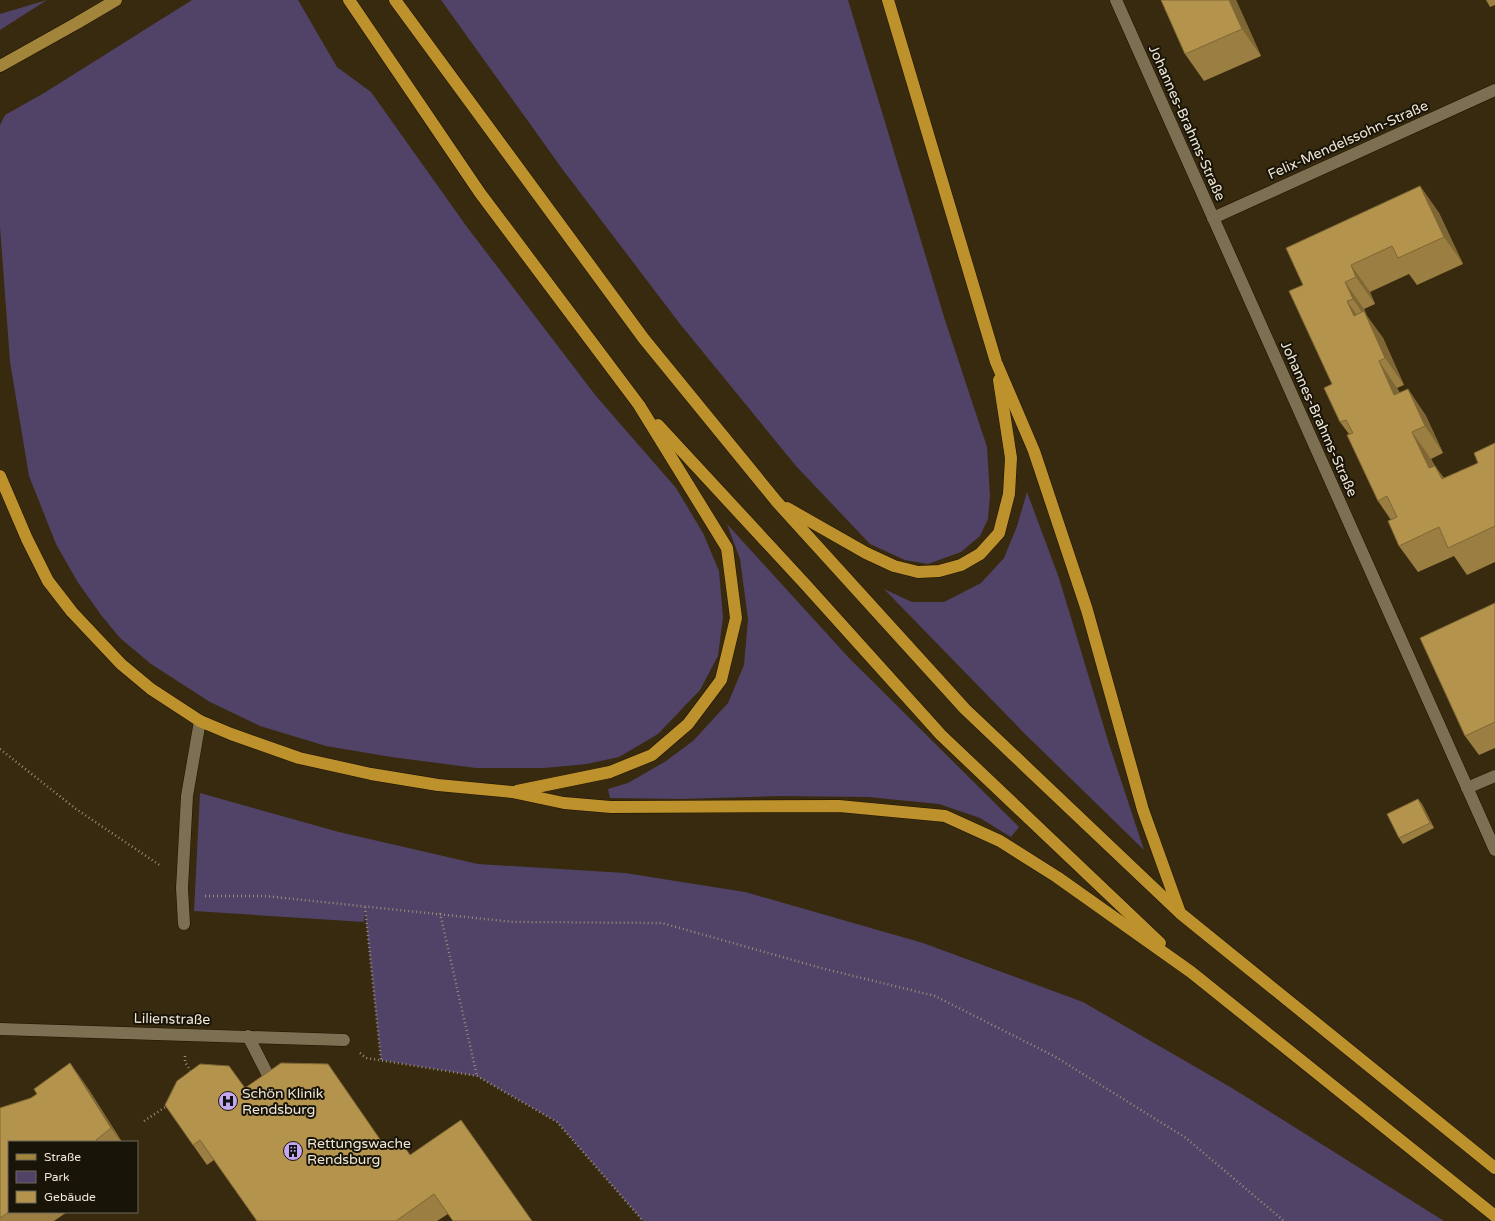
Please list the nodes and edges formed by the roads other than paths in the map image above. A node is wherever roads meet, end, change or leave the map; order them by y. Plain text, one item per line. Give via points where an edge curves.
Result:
1 (116, 0) edge
2 (350, 0) edge
3 (395, 0) edge
4 (888, 0) edge
5 (1116, 0) edge
6 (0, 66) edge
7 (1495, 90) edge
8 (1213, 218) junction
9 (996, 362) junction
10 (639, 405) junction
11 (0, 476) edge
12 (777, 502) junction
13 (200, 721) junction
14 (1495, 776) edge
15 (1467, 788) junction
16 (512, 792) junction
17 (1495, 850) edge
18 (1180, 913) junction
19 (184, 924) dead end
20 (1191, 972) junction
21 (0, 1029) edge
22 (248, 1036) junction
23 (344, 1040) road end
24 (278, 1094) edge
25 (1495, 1168) edge
26 (1495, 1216) edge

1 - 6 main road
2 - 10 highway via 480,193
3 - 12 highway via 644,339
4 - 9 highway
5 - 8 street, Johannes-Brahms-Straße
7 - 8 street, Felix-Mendelssohn-Straße
8 - 15 street, Johannes-Brahms-Straße
9 - 12 highway via 1012,458 1009,494 999,533 980,554 961,565 939,571 918,572 894,566 866,553
9 - 18 highway via 1034,451 1084,602 1143,810
10 - 16 highway via 727,548 736,618 721,680 688,724 652,755 610,772
10 - 20 highway via 941,735
11 - 13 highway via 48,581 72,612 121,664 151,689
12 - 18 highway via 965,709
13 - 16 highway via 299,758 438,785
13 - 19 street via 187,796 182,888
14 - 15 street
15 - 17 street, Johannes-Brahms-Straße
16 - 20 highway via 564,803 611,807 838,806 945,816 1000,841 1032,861
18 - 25 highway
20 - 26 highway
21 - 22 street, Lilienstraße
22 - 23 street, Lilienstraße
22 - 24 street

